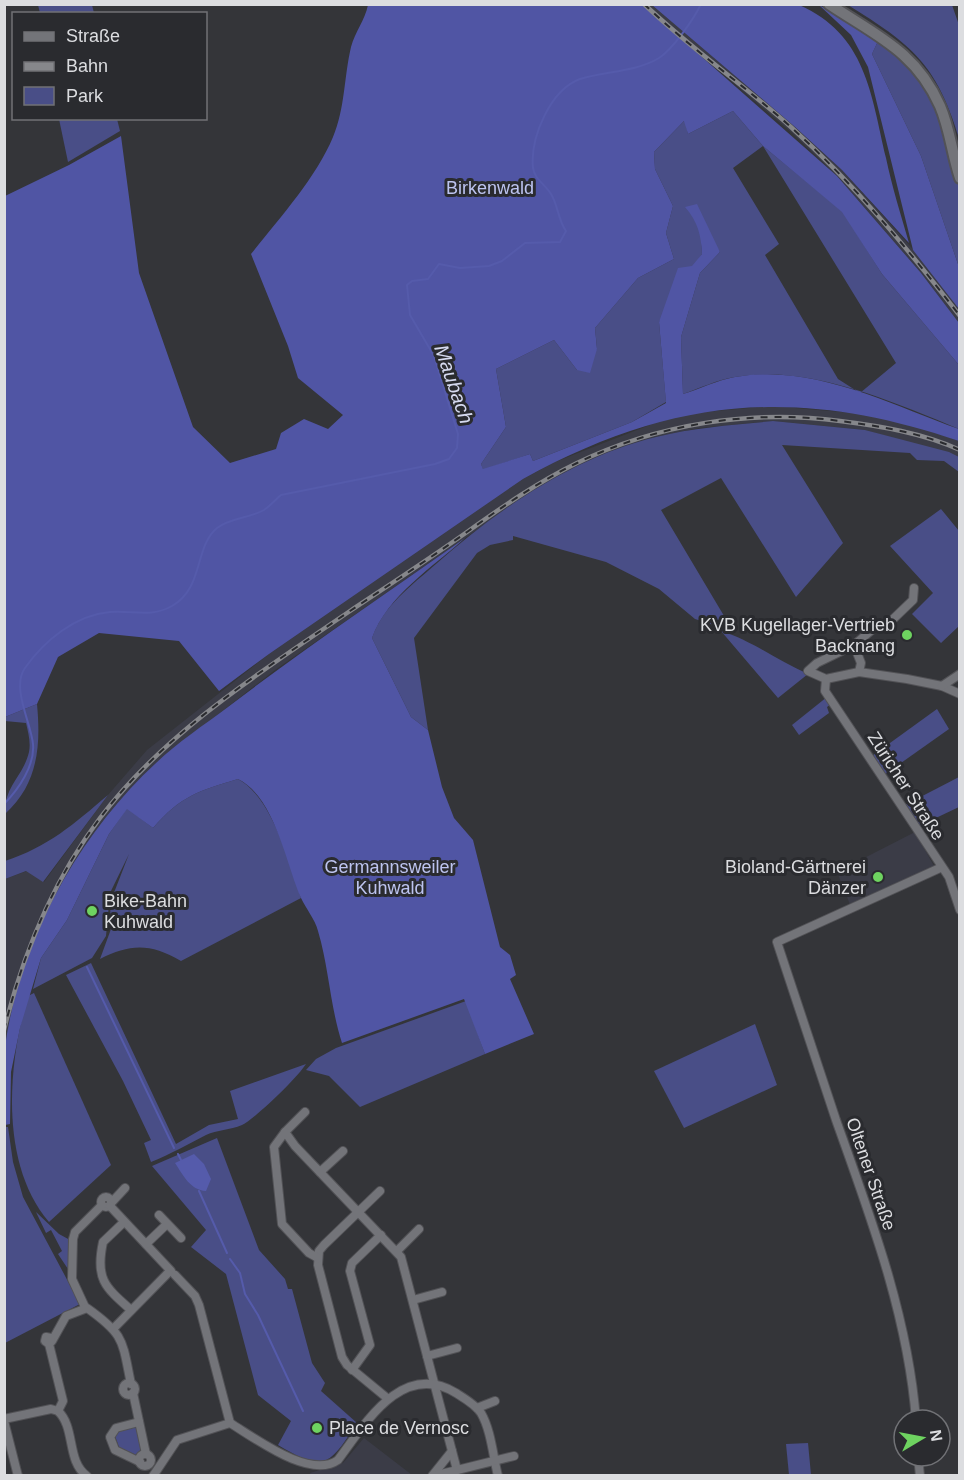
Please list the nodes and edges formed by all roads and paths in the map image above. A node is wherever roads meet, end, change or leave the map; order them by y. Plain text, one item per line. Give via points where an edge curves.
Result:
1 (829, 4) edge
2 (960, 178) edge
3 (914, 588) dead end
4 (854, 645) junction
5 (859, 672) junction
6 (960, 674) edge
7 (826, 680) junction
8 (942, 686) junction
9 (960, 694) edge
10 (940, 868) junction
11 (960, 910) edge
12 (305, 1112) dead end
13 (285, 1132) junction
14 (343, 1151) dead end
15 (321, 1172) junction
16 (125, 1188) dead end
17 (380, 1191) dead end
18 (108, 1204) junction
19 (359, 1212) junction
20 (159, 1215) dead end
21 (124, 1221) junction
22 (167, 1224) junction
23 (419, 1229) dead end
24 (381, 1235) junction
25 (182, 1238) dead end
26 (146, 1244) junction
27 (397, 1251) junction
28 (318, 1258) junction
29 (171, 1273) junction
30 (442, 1292) dead end
31 (412, 1300) junction
32 (85, 1307) junction
33 (131, 1310) junction
34 (114, 1328) junction
35 (457, 1348) dead end
36 (428, 1356) junction
37 (352, 1370) junction
38 (435, 1383) junction
39 (387, 1398) junction
40 (495, 1401) dead end
41 (477, 1408) junction
42 (915, 1408) edge
43 (58, 1411) junction
44 (4, 1420) edge
45 (139, 1422) junction
46 (230, 1423) junction
47 (452, 1451) junction
48 (514, 1456) dead end
49 (494, 1461) junction
50 (142, 1464) junction
51 (298, 1464) junction
52 (457, 1470) junction
53 (157, 1474) edge
54 (18, 1476) edge
55 (87, 1476) edge
56 (301, 1476) edge
57 (433, 1476) edge
58 (498, 1476) edge

1 - 2 street via 895,45 931,88 947,126
3 - 4 street via 913,600 905,608
4 - 5 street via 861,663
4 - 7 street via 808,671
5 - 7 street
5 - 8 street
6 - 8 street
7 - 10 street, Züricher Straße via 825,691
8 - 9 street
10 - 11 street, Züricher Straße via 954,888
10 - 42 street, Oltener Straße via 777,942 891,1283 909,1360
12 - 13 street
13 - 15 street
13 - 28 street via 274,1147 280,1217 293,1238
14 - 15 street
15 - 19 street
16 - 18 street
17 - 19 street
18 - 21 street
18 - 32 street via 75,1232 73,1239 72,1279
19 - 24 street
19 - 28 street via 324,1245
20 - 22 street
21 - 26 street
21 - 33 street via 103,1242 100,1279
22 - 25 street
22 - 26 street
23 - 27 street
24 - 27 street
24 - 37 street via 352,1263 350,1271 370,1345
26 - 29 street
27 - 31 street
28 - 37 street via 342,1357
29 - 33 street
29 - 46 street via 199,1305
30 - 31 street
31 - 36 street
32 - 34 street
32 - 43 street via 66,1316 50,1342 63,1401
33 - 34 street
34 - 45 street via 121,1338 131,1384 124,1386 123,1392 133,1394
35 - 36 street
36 - 38 street
37 - 39 street
38 - 39 street via 408,1388
38 - 41 street
38 - 47 street
39 - 51 street via 334,1464 316,1468
40 - 41 street
41 - 49 street
43 - 44 street via 51,1409
43 - 55 street via 66,1423 76,1463
44 - 54 street
45 - 50 street via 146,1454 141,1456
45 - 50 street via 116,1428 110,1437 115,1450
46 - 51 street
46 - 53 street via 177,1440
47 - 52 street
47 - 57 street
48 - 49 street
49 - 52 street
49 - 58 street
50 - 53 street
51 - 56 street
52 - 57 street

